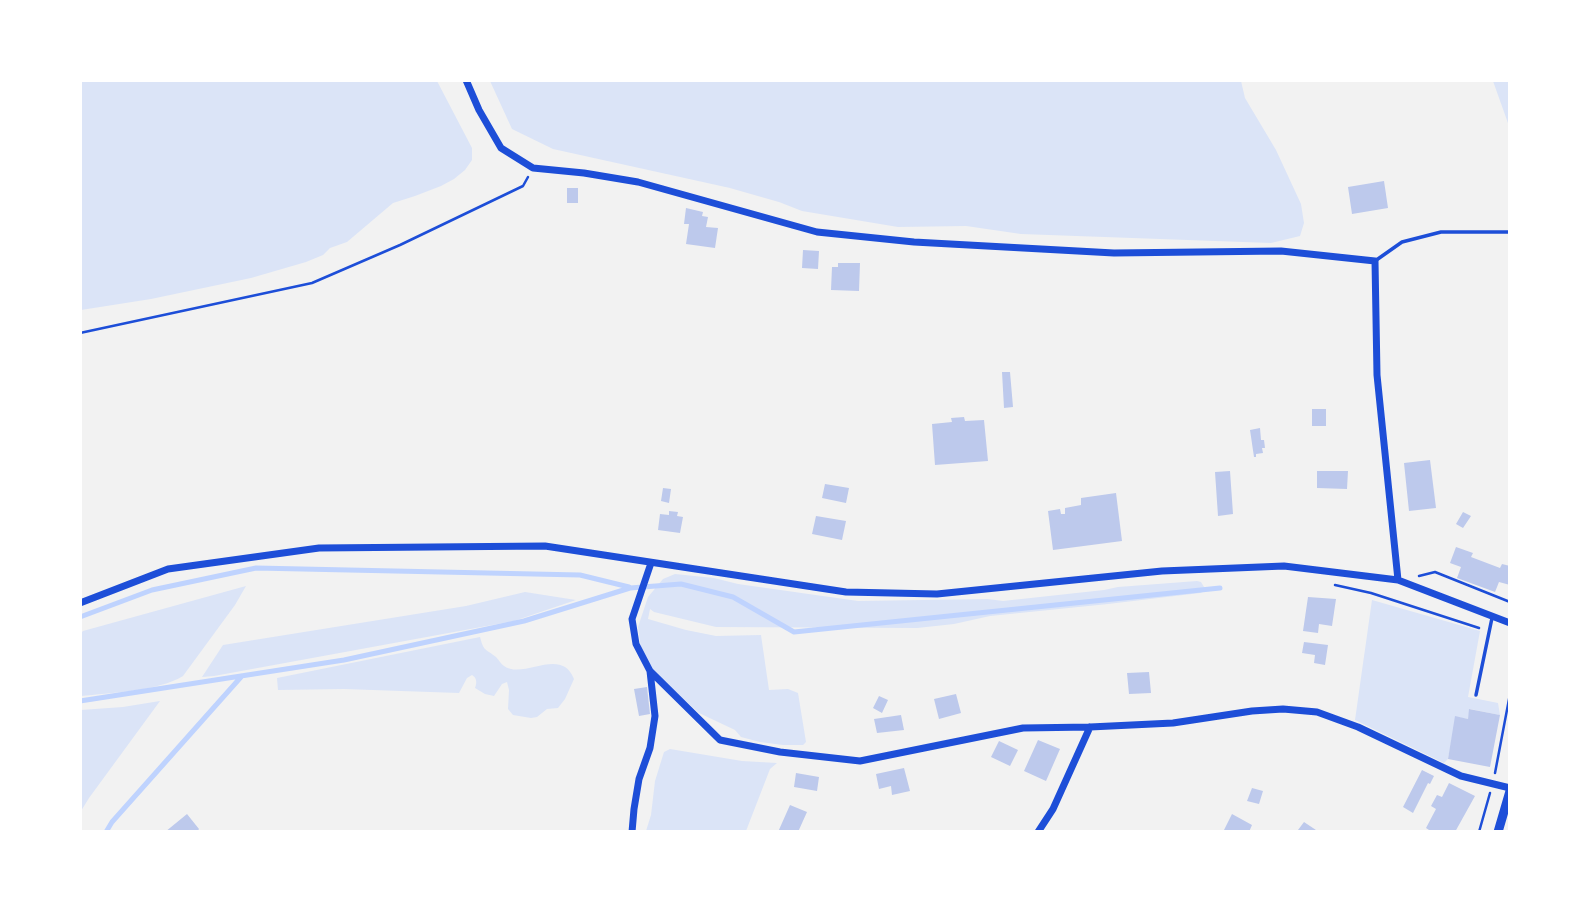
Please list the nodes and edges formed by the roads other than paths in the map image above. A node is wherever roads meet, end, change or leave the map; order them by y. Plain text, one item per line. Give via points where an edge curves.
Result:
1 (466, 80) edge
2 (1510, 232) edge
3 (1374, 261) junction
4 (651, 563) junction
5 (1398, 580) junction
6 (80, 603) edge
7 (1492, 616) junction
8 (1510, 623) edge
9 (650, 671) junction
10 (1476, 695) dead end
11 (1090, 727) junction
12 (1510, 790) edge
13 (1503, 829) edge
14 (632, 831) edge
15 (1038, 831) edge

1 - 3 street via 501,148 533,168 638,182 817,232 1114,253 1281,251
2 - 3 lane via 1441,232 1402,242
3 - 5 street via 1377,375
4 - 5 street via 846,592 937,594 1162,571 1284,566
4 - 6 street via 545,545 319,548 168,569
4 - 9 street via 632,619 636,644
5 - 7 street
7 - 8 street
7 - 10 lane
9 - 11 street via 720,740 780,752 860,761 1023,728
9 - 14 street via 654,716
11 - 12 street via 1173,723 1252,711 1317,712 1461,776
11 - 15 street via 1053,809
12 - 13 street

